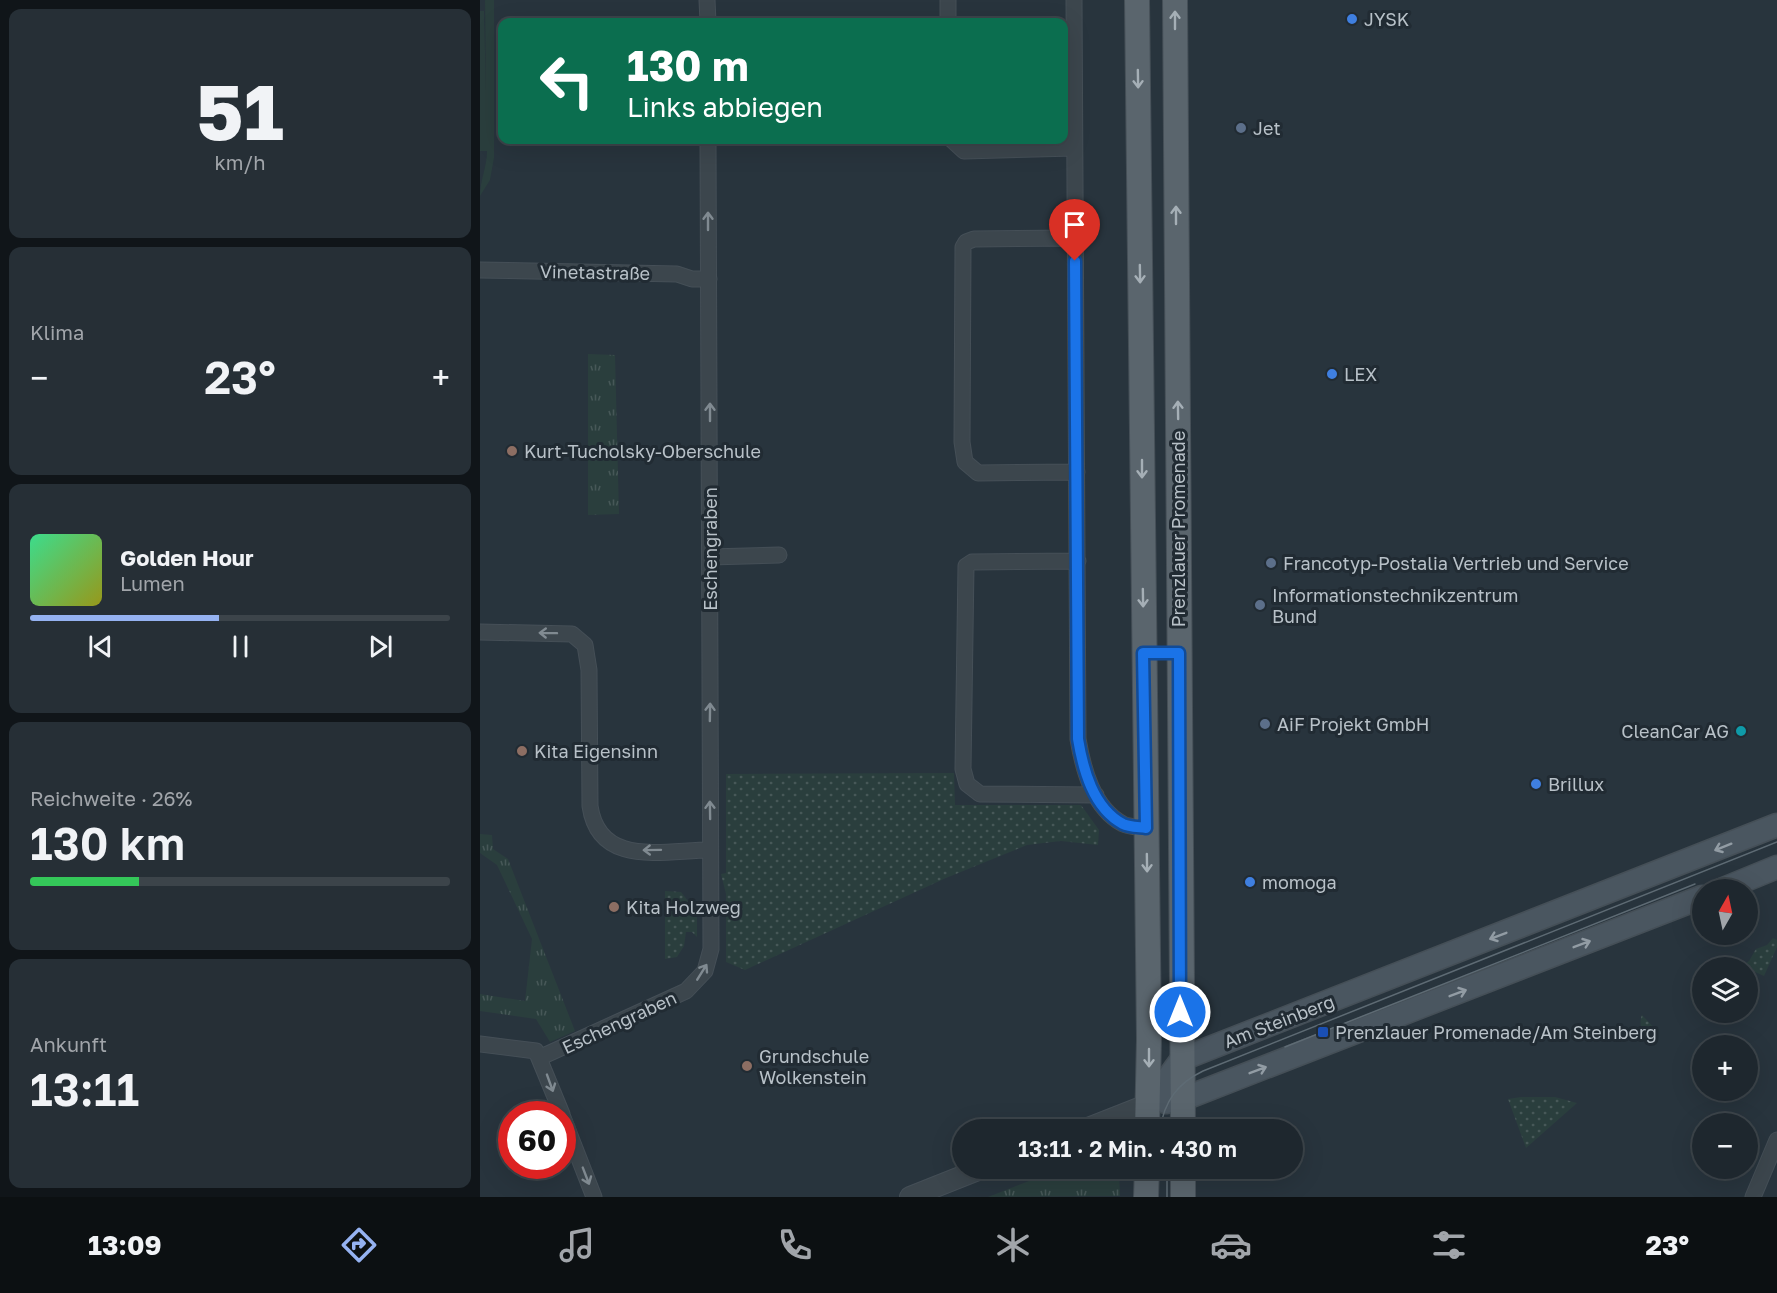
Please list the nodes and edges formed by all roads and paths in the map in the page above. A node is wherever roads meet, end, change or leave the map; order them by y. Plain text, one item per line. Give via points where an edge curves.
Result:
1 (707, 0) edge
2 (948, 0) edge
3 (1074, 0) edge
4 (1137, 0) edge
5 (1175, 0) edge
6 (708, 18) edge
7 (948, 18) edge
8 (708, 144) edge
9 (956, 144) edge
10 (1074, 148) junction
11 (1075, 238) junction
12 (480, 270) edge
13 (709, 279) junction
14 (1077, 472) junction
15 (779, 555) dead end
16 (710, 557) junction
17 (1078, 561) junction
18 (480, 632) edge
19 (1143, 653) junction
20 (1179, 653) junction
21 (1096, 795) junction
22 (1777, 825) edge
23 (1146, 828) junction
24 (710, 850) junction
25 (1777, 867) edge
26 (1748, 879) edge
27 (1692, 901) edge
28 (480, 1044) edge
29 (541, 1057) junction
30 (1182, 1059) junction
31 (1183, 1099) junction
32 (557, 1101) edge
33 (1149, 1104) junction
34 (1111, 1119) edge
35 (1148, 1119) edge
36 (1183, 1119) edge
37 (1777, 1140) edge
38 (576, 1151) edge
39 (955, 1179) edge
40 (1147, 1179) edge
41 (1183, 1179) edge
42 (594, 1197) edge
43 (910, 1197) edge
44 (1146, 1197) edge
45 (1183, 1197) edge
46 (1753, 1197) edge

1 - 6 street
2 - 7 street
3 - 10 street
4 -> 19 main road, Prenzlauer Promenade
20 -> 5 main road, Prenzlauer Promenade
13 -> 8 street, Eschengraben
9 - 10 street via 964,151
10 - 11 street
11 - 14 street
11 - 14 street via 974,239 963,247 962,442 965,462 978,473
12 - 13 street, Vinetastraße via 677,274
16 -> 13 street, Eschengraben
14 - 17 street
15 - 16 street
24 -> 16 street, Eschengraben
17 - 21 street via 1078,739 1083,769
17 - 21 street via 972,562 966,566 963,769 967,784 980,794
24 -> 18 street via 629,851 599,835 590,806 589,670 585,645 572,634
19 - 20 main road
19 - 23 main road, Prenzlauer Promenade
20 - 30 main road, Prenzlauer Promenade
21 - 23 street via 1124,825
22 -> 30 main road, Am Steinberg
23 -> 33 main road, Prenzlauer Promenade
29 -> 24 street, Eschengraben via 686,991 698,980 711,949
25 - 26 main road
31 -> 27 main road
28 - 29 street, Eschengraben via 536,1051
29 -> 32 street
30 - 31 main road, Prenzlauer Promenade
30 - 33 main road
31 - 33 main road
31 - 36 main road, Prenzlauer Promenade
33 - 34 street
33 - 35 main road, Prenzlauer Promenade
37 - 46 street
38 -> 42 street
39 - 43 street
40 - 44 main road
41 - 45 main road

